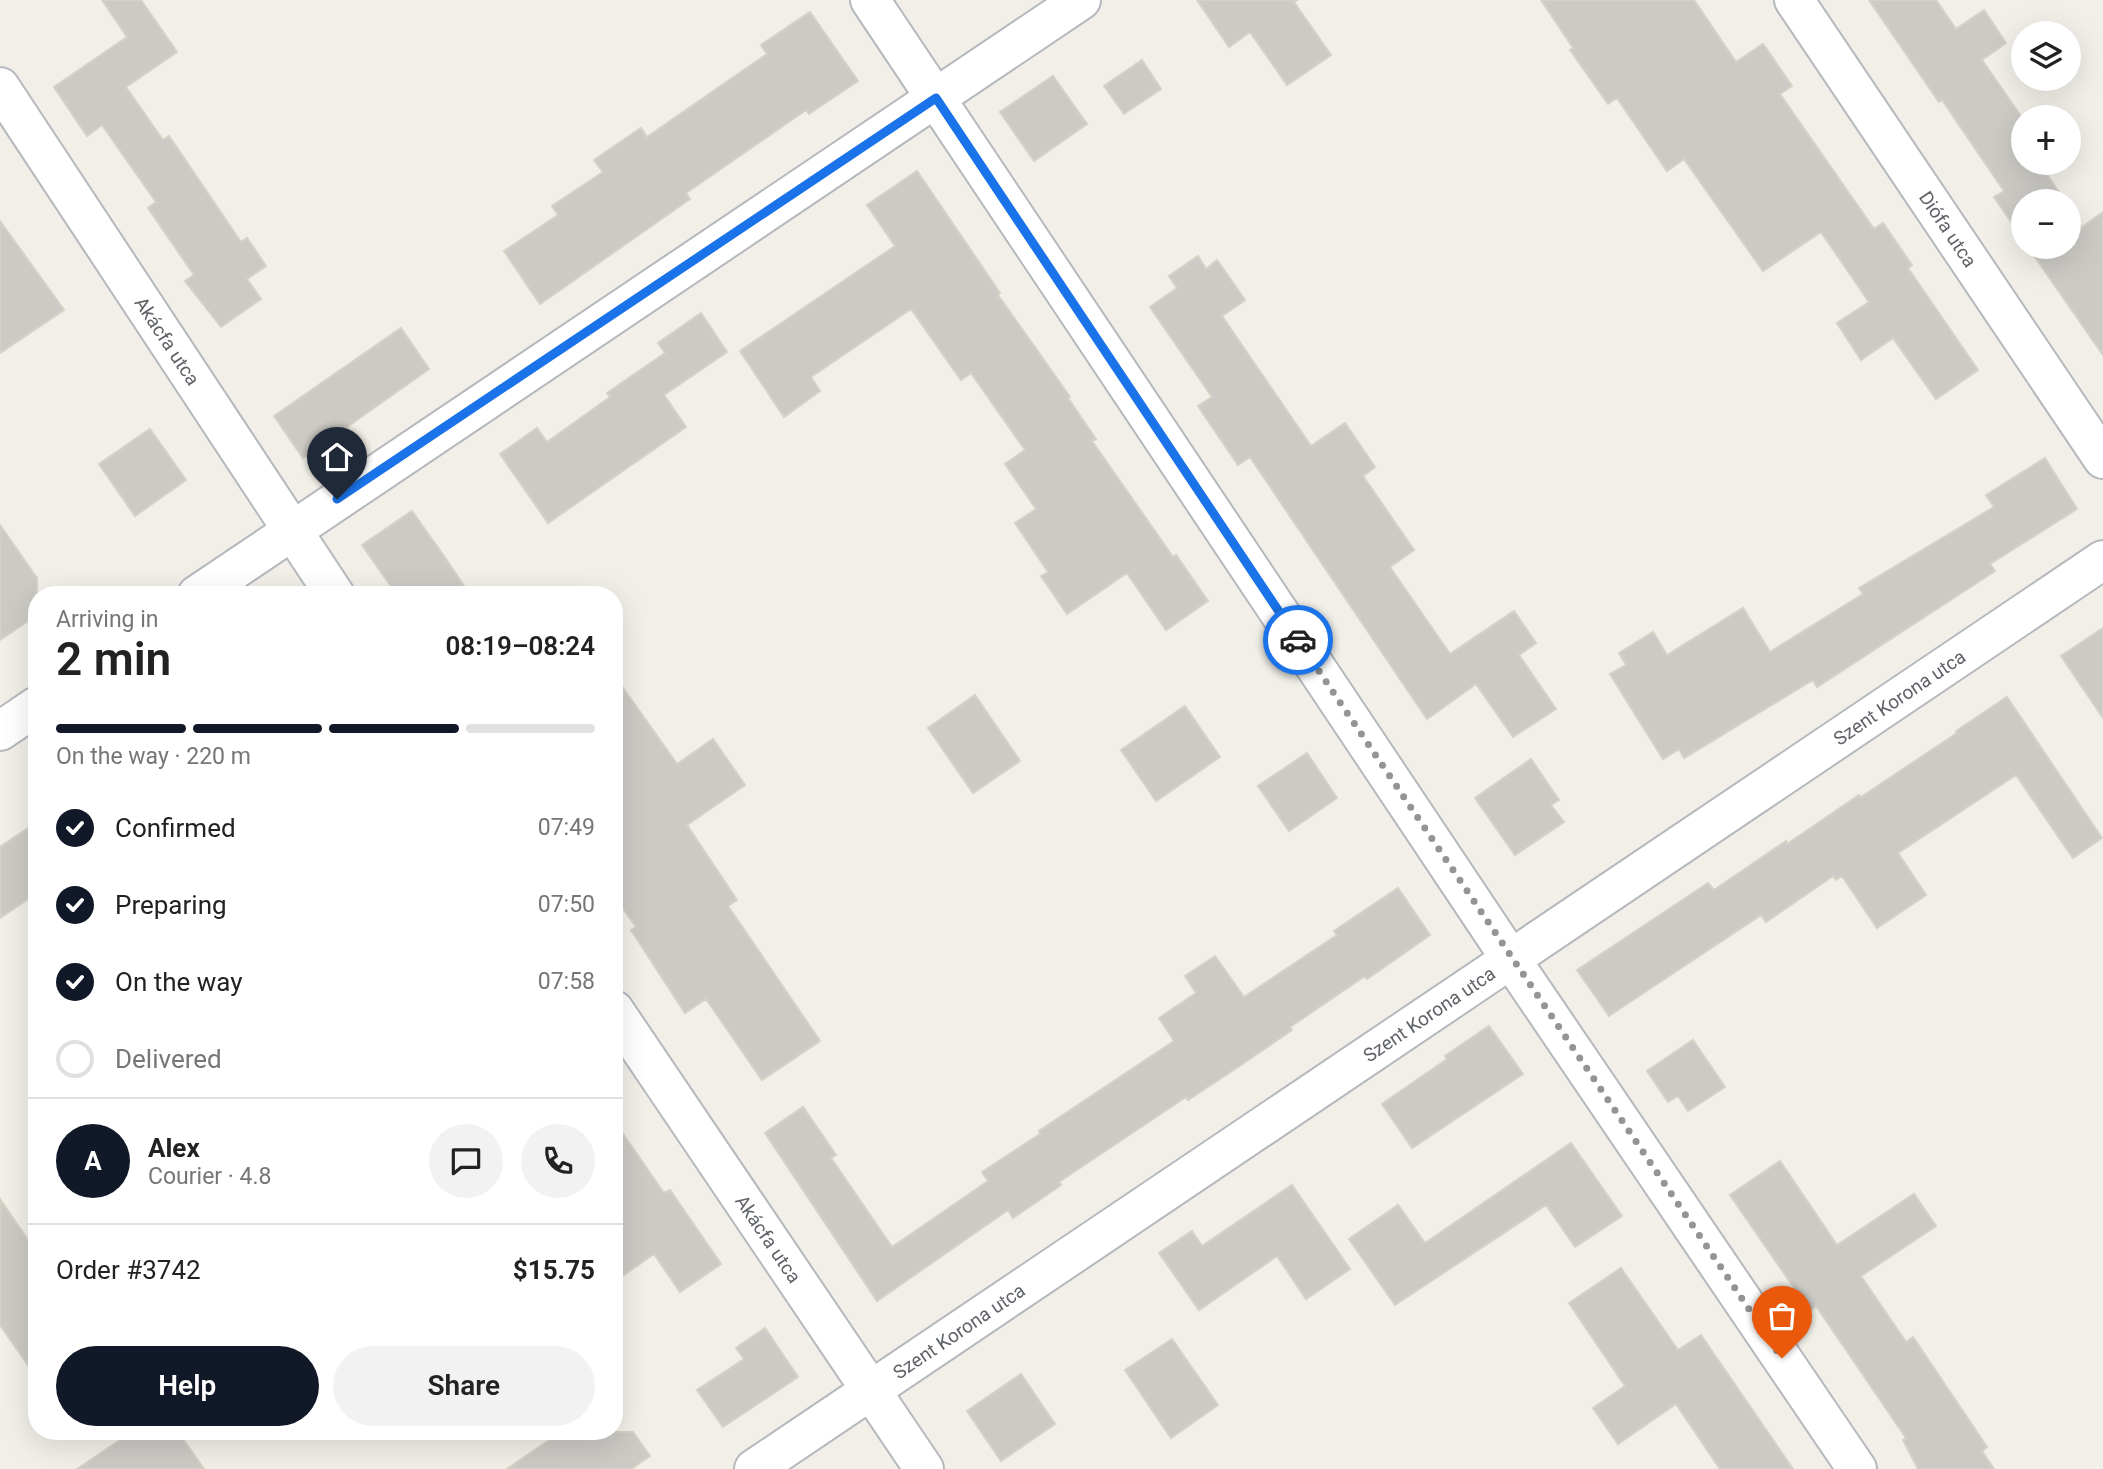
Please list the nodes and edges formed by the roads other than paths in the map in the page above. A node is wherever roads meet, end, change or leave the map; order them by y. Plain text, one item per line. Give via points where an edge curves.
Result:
1 (870, 0) edge
2 (1081, 0) edge
3 (1794, 0) edge
4 (0, 87) edge
5 (936, 98) junction
6 (2103, 459) edge
7 (291, 530) junction
8 (2103, 560) edge
9 (210, 586) edge
10 (329, 586) edge
11 (28, 712) edge
12 (0, 731) edge
13 (1510, 958) junction
14 (623, 1023) edge
15 (871, 1392) junction
16 (754, 1469) edge
17 (923, 1469) edge
18 (1857, 1469) edge

1 - 5 street
2 - 5 street
3 - 6 street, Diófa utca
4 - 7 street, Akácfa utca
5 - 7 street
5 - 13 street
7 - 9 street
7 - 10 street, Akácfa utca
8 - 13 street, Szent Korona utca
11 - 12 street
13 - 15 street, Szent Korona utca
13 - 18 street
14 - 15 street, Akácfa utca
15 - 16 street, Szent Korona utca
15 - 17 street, Akácfa utca

